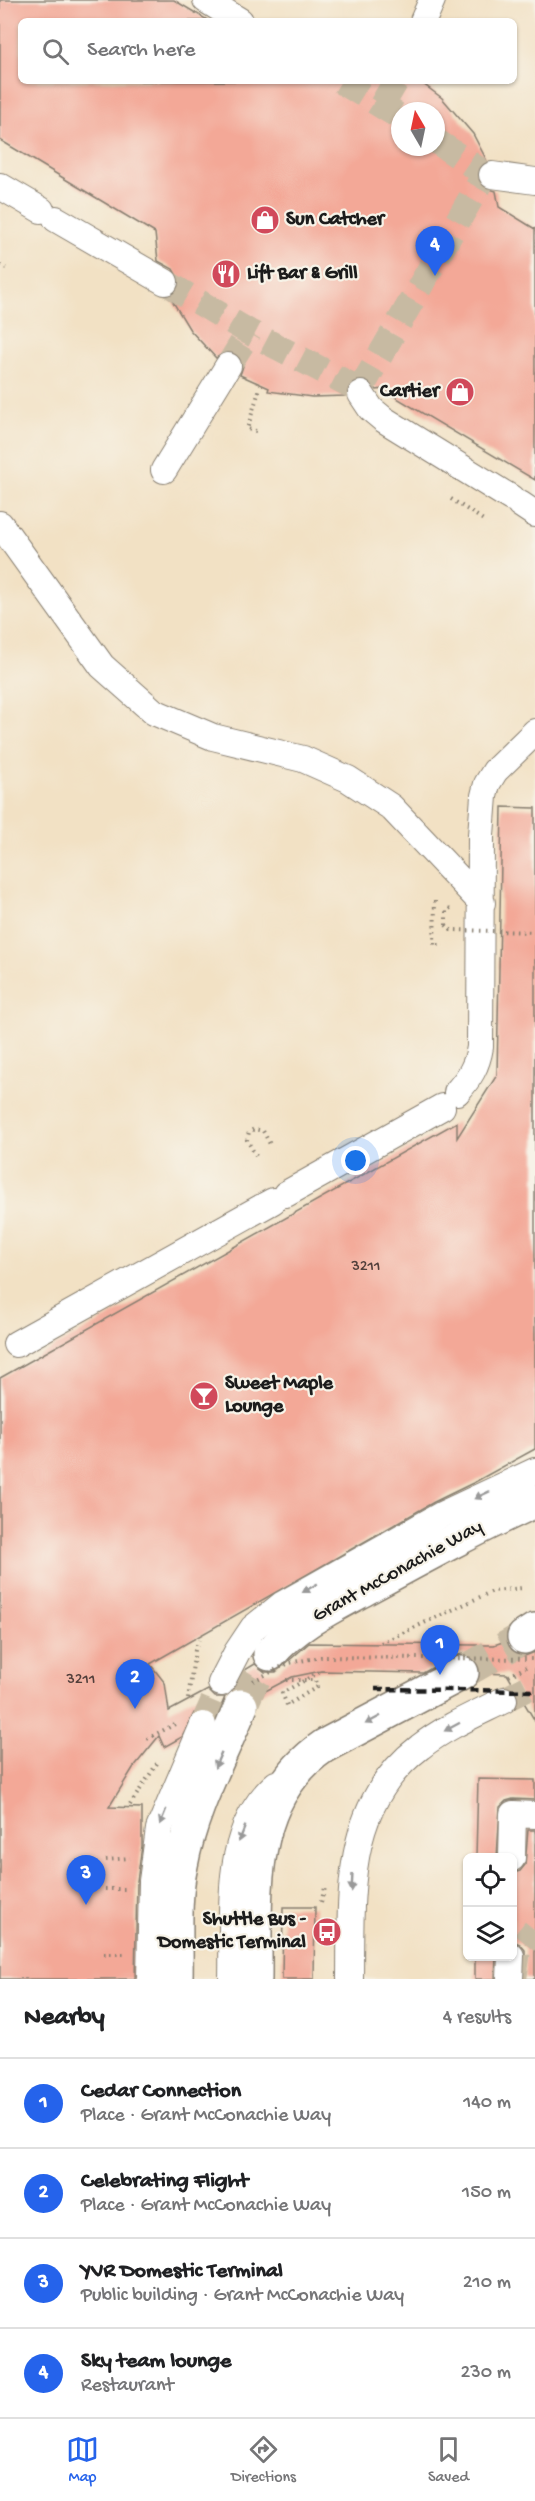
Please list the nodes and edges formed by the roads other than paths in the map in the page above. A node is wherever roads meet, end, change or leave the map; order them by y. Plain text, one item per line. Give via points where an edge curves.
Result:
1 (206, 0) edge
2 (432, 0) edge
3 (235, 18) edge
4 (424, 18) edge
5 (492, 175) tunnel mouth
6 (535, 181) edge
7 (0, 186) edge
8 (165, 282) tunnel mouth
9 (228, 366) tunnel mouth
10 (361, 394) tunnel mouth
11 (164, 470) dead end
12 (522, 505) edge
13 (0, 524) edge
14 (535, 732) edge
15 (482, 903) junction
16 (7, 1349) edge
17 (535, 1471) edge
18 (535, 1501) edge
19 (278, 1667) tunnel mouth
20 (462, 1673) tunnel mouth
21 (506, 1688) tunnel mouth
22 (236, 1691) joint
23 (203, 1725) tunnel mouth
24 (306, 1758) junction
25 (535, 1815) edge
26 (512, 1853) edge
27 (511, 1961) edge
28 (150, 1979) edge
29 (176, 1979) edge
30 (232, 1979) edge
31 (255, 1979) edge
32 (350, 1979) edge
33 (510, 1979) edge

1 - 3 lane
2 - 4 lane
5 - 6 lane
7 - 8 lane
9 - 11 lane
10 - 12 lane via 383,419
13 - 15 lane via 102,666 154,712 213,737 303,759 348,779 391,807
14 - 15 lane via 487,784 482,807
15 - 16 lane via 480,1047 471,1076 450,1100
17 -> 22 lane via 441,1515 283,1604 253,1628 237,1652
18 - 19 main road, Grant McConachie Way via 448,1543 312,1618 278,1645
20 -> 24 main road
21 -> 32 lane via 420,1747 379,1792 356,1848
22 -> 29 main road, bridge via 183,1852
23 -> 28 lane, bridge via 159,1829 152,1881
24 -> 30 lane via 258,1804 239,1841 234,1871
24 - 31 main road via 278,1797 262,1836 256,1884
25 - 26 lane via 513,1814
27 - 33 lane

